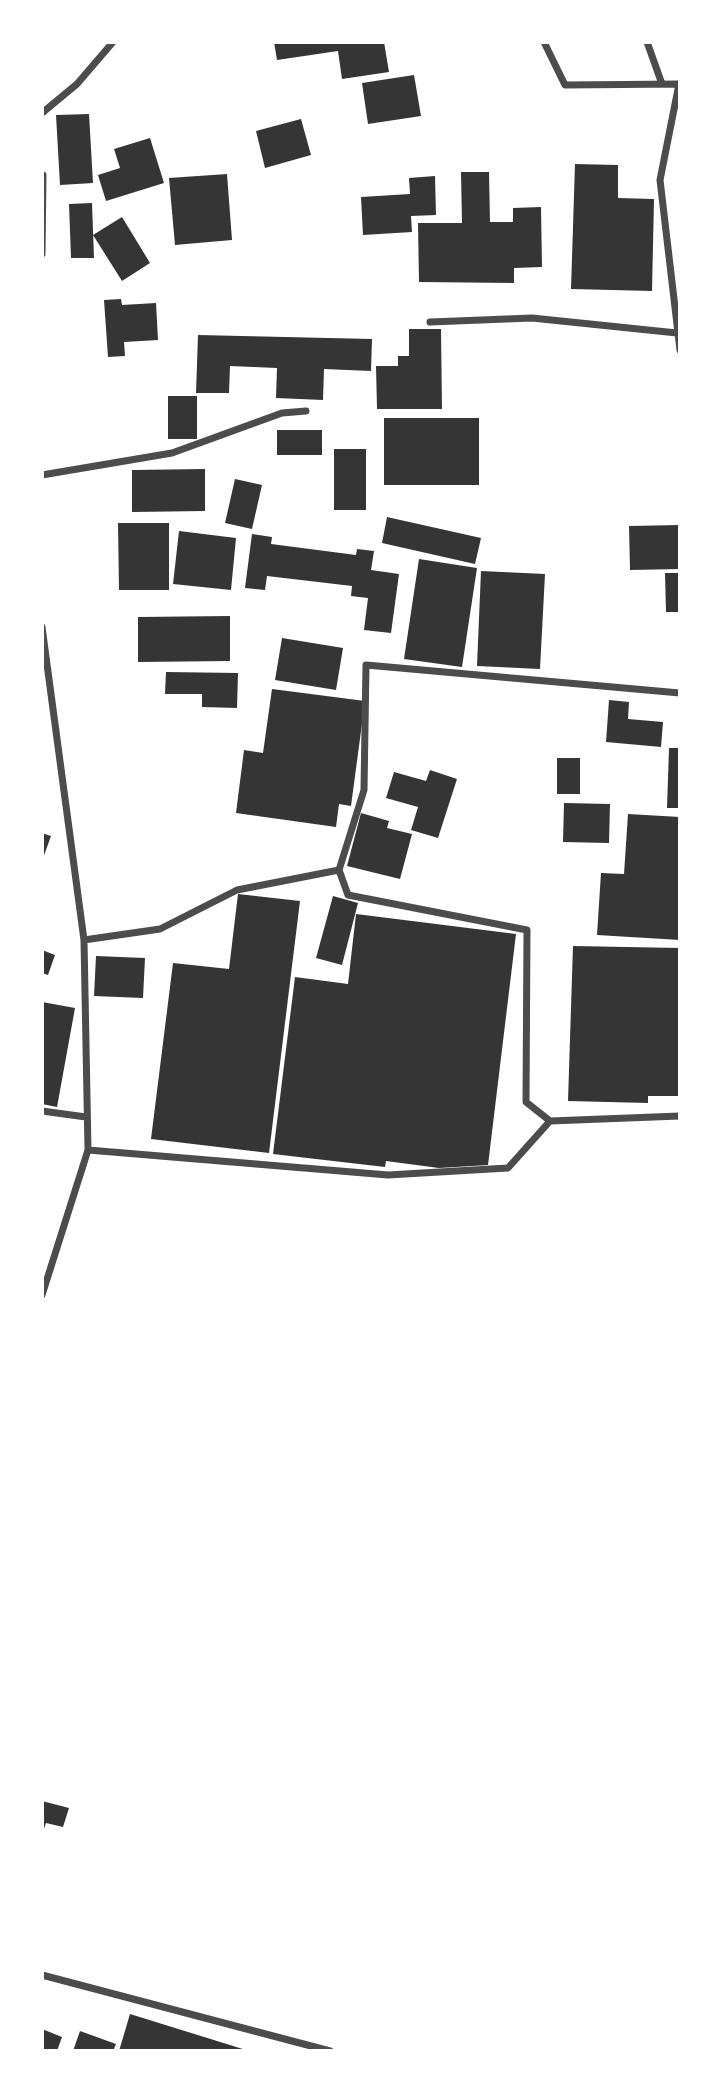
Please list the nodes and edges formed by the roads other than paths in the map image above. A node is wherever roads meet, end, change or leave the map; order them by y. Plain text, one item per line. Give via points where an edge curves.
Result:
1 (113, 42) edge
2 (544, 42) edge
3 (648, 42) edge
4 (662, 84) junction
5 (680, 84) edge
6 (42, 113) edge
7 (43, 175) edge
8 (680, 251) edge
9 (669, 253) junction
10 (42, 254) edge
11 (430, 322) dead end
12 (677, 333) junction
13 (680, 350) edge
14 (306, 411) dead end
15 (42, 475) edge
16 (42, 627) edge
17 (680, 693) edge
18 (339, 870) junction
19 (84, 940) junction
20 (42, 1111) edge
21 (680, 1116) edge
22 (86, 1117) junction
23 (550, 1121) junction
24 (88, 1150) junction
25 (42, 1295) edge
26 (42, 1975) edge
27 (330, 2051) edge

1 - 6 street via 77,84
2 - 4 street via 565,85
3 - 4 street
4 - 5 street
5 - 9 street via 660,180
7 - 10 street
8 - 9 street
9 - 12 street
11 - 12 street via 532,318
12 - 13 street
14 - 15 street via 282,413 172,453
16 - 19 street
17 - 18 street via 366,665 364,790
18 - 19 street via 237,890 160,929
18 - 23 street via 348,895 527,930 526,1102
19 - 22 street
20 - 22 street
21 - 23 street
22 - 24 street
23 - 24 street via 508,1168 401,1174
24 - 25 street
26 - 27 street

